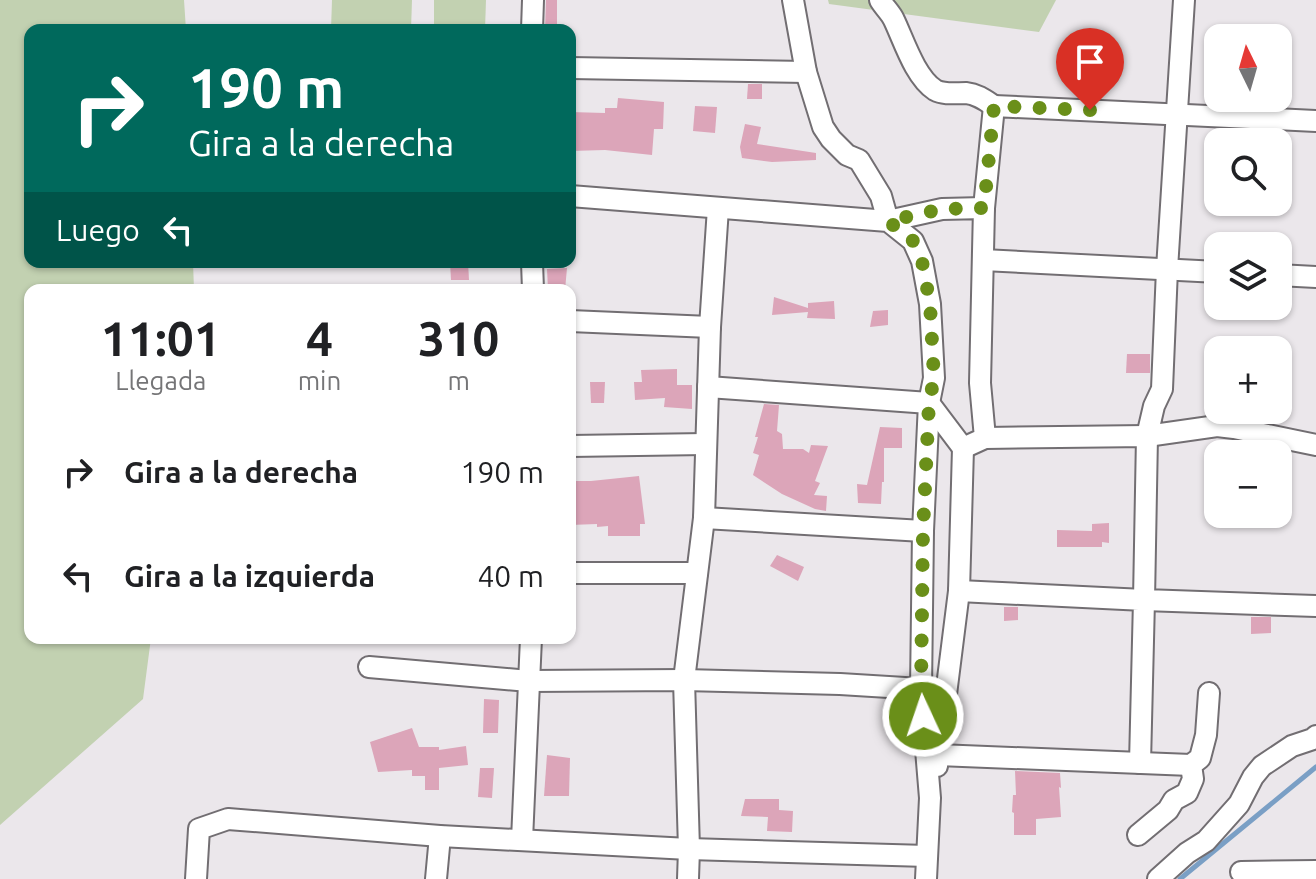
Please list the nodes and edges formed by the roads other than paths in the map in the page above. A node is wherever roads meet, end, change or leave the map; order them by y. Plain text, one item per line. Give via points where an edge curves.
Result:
1 (533, 0) edge
2 (793, 0) edge
3 (880, 0) edge
4 (1184, 0) edge
5 (532, 24) edge
6 (576, 68) edge
7 (806, 72) junction
8 (994, 106) junction
9 (1176, 113) junction
10 (1316, 121) edge
11 (576, 196) edge
12 (718, 208) junction
13 (984, 208) junction
14 (888, 221) junction
15 (983, 260) junction
16 (1167, 269) junction
17 (1204, 271) edge
18 (1292, 276) edge
19 (1316, 277) edge
20 (576, 321) edge
21 (710, 327) junction
22 (708, 387) junction
23 (929, 403) junction
24 (1147, 436) junction
25 (985, 438) junction
26 (706, 444) junction
27 (1316, 445) edge
28 (576, 446) edge
29 (963, 448) junction
30 (704, 518) junction
31 (923, 531) junction
32 (576, 573) edge
33 (697, 573) junction
34 (959, 591) junction
35 (1144, 600) junction
36 (1316, 606) edge
37 (531, 644) edge
38 (369, 667) dead end
39 (684, 680) junction
40 (529, 681) junction
41 (921, 689) junction
42 (1209, 693) dead end
43 (1316, 736) edge
44 (938, 755) junction
45 (1140, 763) junction
46 (1191, 765) junction
47 (930, 798) junction
48 (1138, 835) dead end
49 (440, 836) junction
50 (522, 840) junction
51 (689, 849) junction
52 (927, 856) junction
53 (1316, 871) edge
54 (1241, 872) dead end
55 (196, 879) edge
56 (436, 879) edge
57 (688, 879) edge
58 (926, 879) edge
59 (1158, 879) edge

1 - 5 street
2 - 7 street
3 - 8 street via 916,67 936,91 969,93
4 - 9 street
6 - 7 street
7 - 14 street via 823,127 869,174
8 - 9 street
8 - 13 street
9 - 10 street
9 - 16 street
11 - 12 street
12 - 14 street
12 - 21 street
13 - 14 street via 942,209
13 - 15 street
14 - 23 street via 913,241 922,261 934,378
15 - 16 street
15 - 25 street via 980,383
16 - 17 street
16 - 24 street via 1162,389
18 - 19 street
20 - 21 street
21 - 22 street
22 - 23 street
22 - 26 street
23 - 29 street
23 - 31 street
24 - 25 street
24 - 27 street via 1217,426
24 - 35 street
25 - 29 street
26 - 28 street
26 - 30 street
29 - 34 street
30 - 31 street
30 - 33 street
31 - 41 street
32 - 33 street
33 - 39 street
34 - 35 street
34 - 44 street
35 - 36 street
35 - 45 street
37 - 40 street
38 - 40 street
39 - 40 street
39 - 41 street
39 - 51 street
40 - 50 street
41 - 47 street
42 - 46 street via 1200,758
43 - 59 street via 1262,766 1239,804 1206,841
44 - 45 street
44 - 47 street
45 - 46 street
46 - 48 street via 1187,793
47 - 52 street
49 - 50 street
49 - 55 street via 228,819 199,829
49 - 56 street
50 - 51 street
51 - 52 street
51 - 57 street
52 - 58 street
53 - 54 street

